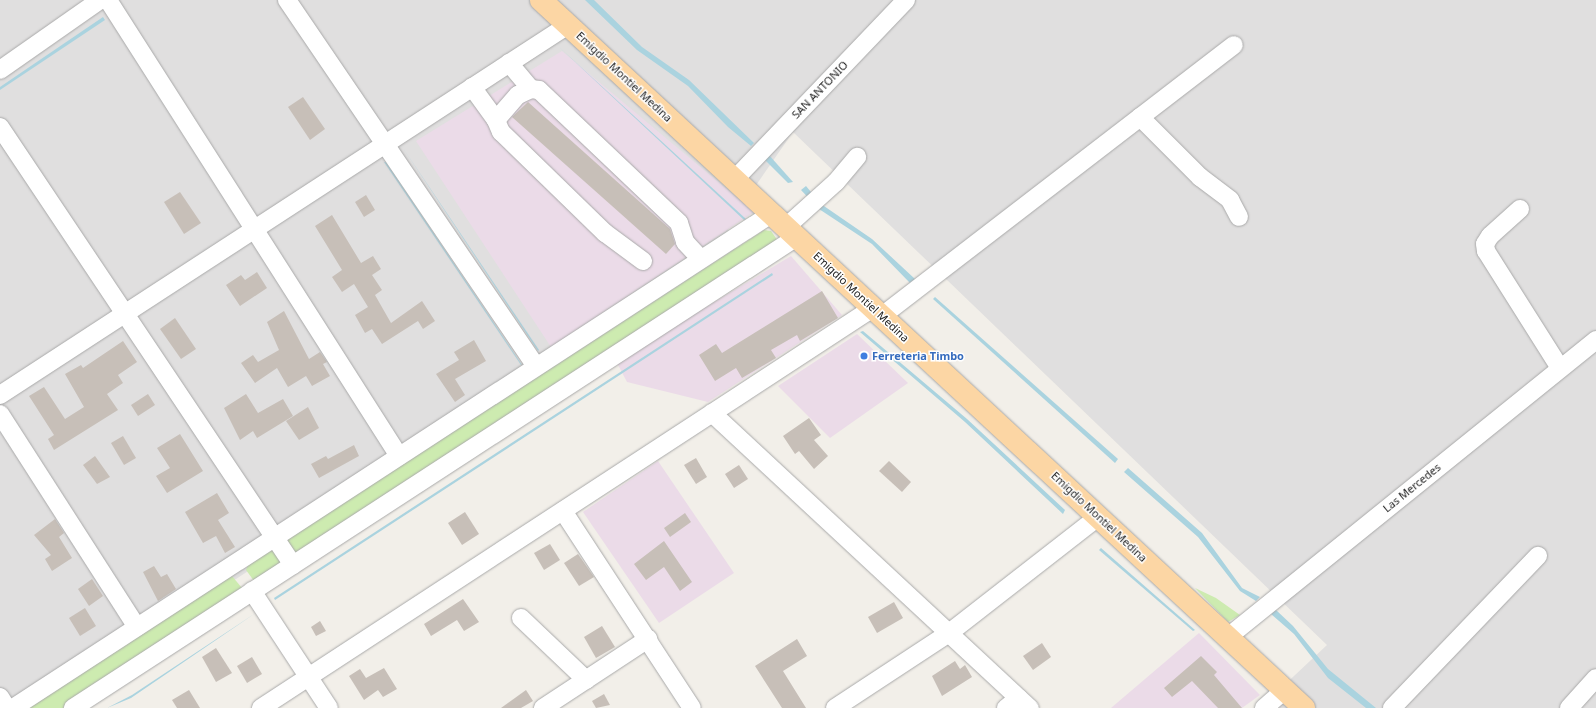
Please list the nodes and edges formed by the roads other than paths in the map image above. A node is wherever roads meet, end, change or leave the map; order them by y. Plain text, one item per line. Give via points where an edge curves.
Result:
1 (100, 0) edge
2 (108, 0) edge
3 (287, 0) edge
4 (541, 0) edge
5 (906, 0) edge
6 (568, 25) junction
7 (1234, 44) dead end
8 (509, 63) junction
9 (0, 70) edge
10 (472, 87) junction
11 (531, 89) junction
12 (1140, 117) junction
13 (496, 120) junction
14 (0, 127) edge
15 (385, 144) junction
16 (857, 157) dead end
17 (734, 180) junction
18 (1520, 209) dead end
19 (1239, 217) dead end
20 (785, 226) junction
21 (254, 229) junction
22 (701, 259) junction
23 (643, 261) dead end
24 (878, 312) junction
25 (123, 315) junction
26 (1596, 340) edge
27 (536, 367) junction
28 (1560, 368) junction
29 (0, 395) edge
30 (712, 413) junction
31 (0, 414) edge
32 (400, 456) junction
33 (563, 511) junction
34 (1098, 517) junction
35 (273, 539) junction
36 (1538, 556) dead end
37 (293, 565) junction
38 (252, 591) junction
39 (521, 618) dead end
40 (137, 627) junction
41 (949, 633) junction
42 (1228, 637) junction
43 (648, 639) junction
44 (308, 677) junction
45 (1596, 678) edge
46 (586, 680) junction
47 (1285, 690) junction
48 (0, 697) edge
49 (1018, 705) edge
50 (7, 708) edge
51 (13, 708) edge
52 (73, 708) edge
53 (261, 708) edge
54 (329, 708) edge
55 (543, 708) edge
56 (692, 708) edge
57 (835, 708) edge
58 (1264, 708) edge
59 (1304, 708) edge
60 (1392, 708) edge
61 (1569, 708) edge

1 - 9 street
2 - 21 street
3 - 15 street
4 - 6 main road, Emigdio Montiel Medina
5 - 17 street, SAN ANTONIO
6 - 8 street
6 - 17 main road, Emigdio Montiel Medina
7 - 12 street
8 - 10 street
8 - 11 street
10 - 13 street
10 - 15 street
11 - 13 street via 511,102
11 - 22 street via 539,90 679,223 685,242
12 - 19 street via 1200,177 1230,200
12 - 24 street
13 - 23 street via 501,132 599,228
14 - 25 street
15 - 21 street
15 - 27 street
16 - 20 street via 836,182
17 - 20 main road, Emigdio Montiel Medina
18 - 28 street via 1490,236 1485,244 1486,251
20 - 22 street
20 - 24 main road, Emigdio Montiel Medina
20 - 37 street
21 - 25 street
21 - 32 street
22 - 27 street
24 - 30 street
24 - 34 main road, Emigdio Montiel Medina
25 - 29 street
25 - 35 street
26 - 28 street, Las Mercedes
27 - 32 street
28 - 42 street, Las Mercedes
30 - 33 street
30 - 41 street
31 - 40 street
32 - 35 street
33 - 43 street
33 - 44 street
34 - 41 street
34 - 42 main road, Emigdio Montiel Medina
35 - 37 street
35 - 40 street
36 - 60 street
37 - 38 street
38 - 44 street
38 - 52 street
39 - 46 street
40 - 51 street
41 - 49 street
41 - 57 street
42 - 47 main road, Emigdio Montiel Medina
43 - 46 street
43 - 56 street
44 - 53 street
44 - 54 street
45 - 61 street
46 - 55 street
47 - 58 street
47 - 59 main road, Emigdio Montiel Medina
48 - 50 street

